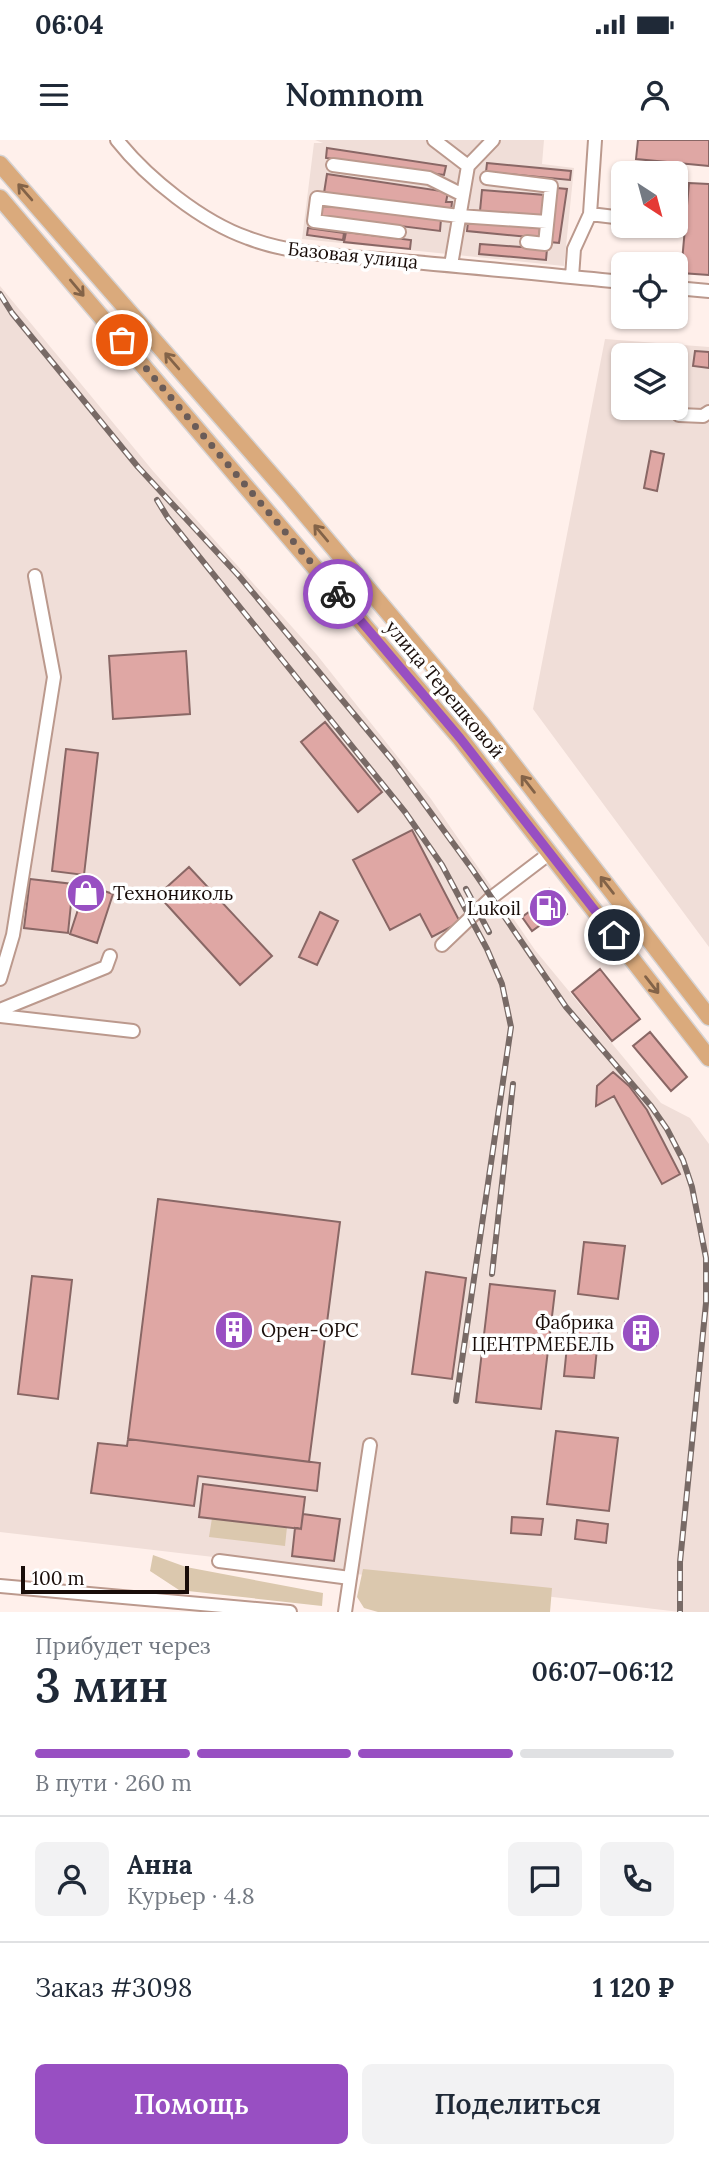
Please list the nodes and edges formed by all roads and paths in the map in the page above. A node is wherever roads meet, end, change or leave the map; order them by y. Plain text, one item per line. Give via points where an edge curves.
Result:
1 (117, 140) edge
2 (435, 140) edge
3 (492, 140) edge
4 (595, 140) edge
5 (0, 164) edge
6 (332, 165) dead end
7 (468, 166) junction
8 (487, 178) dead end
9 (463, 195) junction
10 (0, 198) edge
11 (590, 214) junction
12 (459, 216) junction
13 (611, 217) edge
14 (547, 222) junction
15 (399, 232) dead end
16 (527, 242) dead end
17 (451, 265) junction
18 (572, 277) junction
19 (611, 281) edge
20 (688, 289) edge
21 (709, 291) edge
22 (709, 412) edge
23 (688, 415) edge
24 (34, 576) dead end
25 (570, 838) junction
26 (550, 853) junction
27 (442, 945) dead end
28 (110, 956) dead end
29 (0, 979) edge
30 (0, 1010) edge
31 (0, 1016) edge
32 (709, 1017) edge
33 (133, 1031) dead end
34 (709, 1058) edge
35 (370, 1445) dead end
36 (219, 1561) dead end
37 (350, 1578) junction
38 (0, 1586) edge
39 (290, 1612) edge
40 (345, 1612) edge

1 - 17 street, Базовая улица via 177,198 247,238 284,248
2 - 7 street
3 - 7 street
4 - 11 street
25 -> 5 main road, улица Терешковой via 341,556
6 - 9 street via 429,178
7 - 9 street
8 - 14 street via 551,186
9 - 12 street
10 -> 26 main road, улица Терешковой via 460,738
11 - 13 street
11 - 18 street via 574,249
12 - 14 street
12 - 15 street via 317,198 314,221
12 - 17 street
14 - 16 street via 545,243
17 - 18 street, Базовая улица
18 - 19 street, Базовая улица
20 - 21 street
22 - 23 street
24 - 29 street via 54,677 13,935
25 - 26 main road
32 -> 25 main road, улица Терешковой
26 - 27 street via 491,898
26 -> 34 main road, улица Терешковой
28 - 30 street via 106,967
31 - 33 street
35 - 37 street
36 - 37 street
37 - 40 street
38 - 39 street

